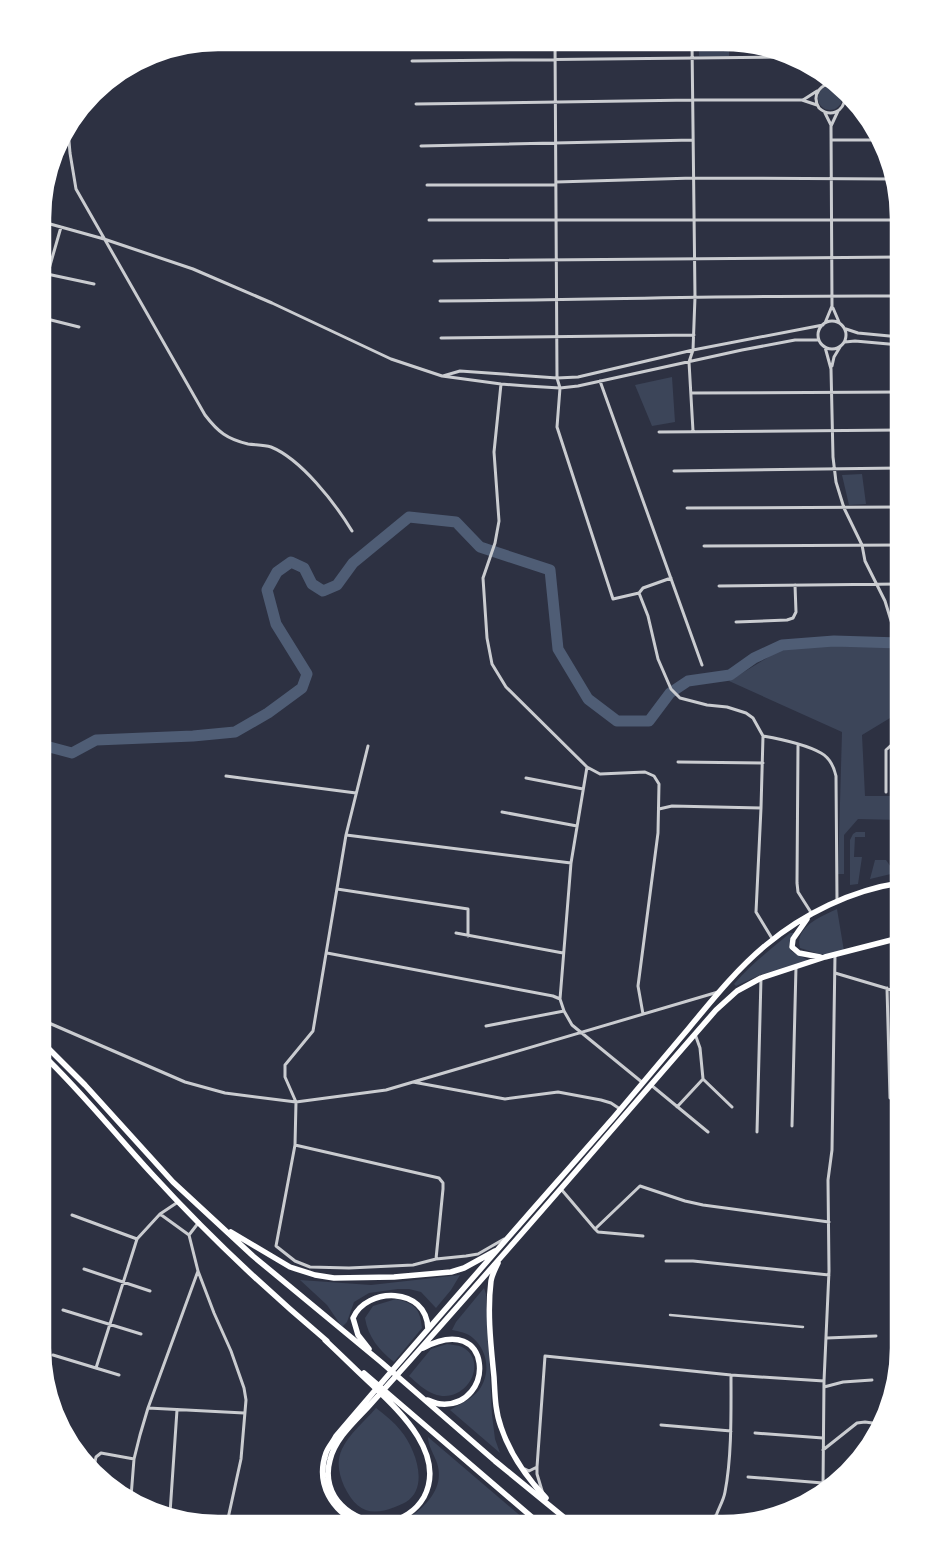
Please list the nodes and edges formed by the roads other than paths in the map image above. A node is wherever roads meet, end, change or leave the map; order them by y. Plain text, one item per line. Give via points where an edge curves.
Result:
1 (555, 50) edge
2 (692, 50) edge
3 (770, 57) edge
4 (692, 59) junction
5 (556, 60) junction
6 (412, 61) dead end
7 (824, 85) edge
8 (818, 91) junction
9 (693, 100) junction
10 (802, 100) junction
11 (556, 101) junction
12 (416, 104) dead end
13 (844, 104) edge
14 (817, 105) junction
15 (838, 111) junction
16 (824, 112) junction
17 (831, 126) junction
18 (694, 140) junction
19 (830, 140) junction
20 (871, 140) edge
21 (69, 142) edge
22 (556, 143) junction
23 (421, 146) dead end
24 (694, 178) junction
25 (886, 179) edge
26 (830, 180) junction
27 (556, 183) junction
28 (427, 185) dead end
29 (693, 219) junction
30 (429, 220) dead end
31 (556, 220) junction
32 (831, 220) junction
33 (891, 220) edge
34 (50, 224) edge
35 (60, 227) junction
36 (104, 239) junction
37 (832, 256) junction
38 (891, 256) edge
39 (694, 258) junction
40 (556, 260) junction
41 (434, 261) dead end
42 (50, 263) edge
43 (50, 275) edge
44 (94, 284) dead end
45 (832, 296) junction
46 (891, 296) edge
47 (695, 297) junction
48 (440, 301) dead end
49 (556, 301) junction
50 (832, 306) junction
51 (50, 320) edge
52 (824, 324) junction
53 (841, 324) junction
54 (79, 327) dead end
55 (694, 335) junction
56 (891, 336) edge
57 (557, 337) junction
58 (441, 338) dead end
59 (819, 340) junction
60 (844, 342) junction
61 (891, 344) edge
62 (825, 347) junction
63 (840, 347) junction
64 (693, 350) junction
65 (689, 362) junction
66 (831, 369) junction
67 (442, 376) junction
68 (557, 378) junction
69 (600, 381) junction
70 (500, 384) junction
71 (560, 388) junction
72 (832, 392) junction
73 (891, 392) edge
74 (692, 394) junction
75 (833, 430) junction
76 (891, 430) edge
77 (693, 431) junction
78 (659, 432) dead end
79 (891, 468) edge
80 (834, 469) junction
81 (674, 471) dead end
82 (891, 507) edge
83 (687, 508) dead end
84 (844, 508) junction
85 (352, 531) dead end
86 (862, 545) junction
87 (891, 545) edge
88 (704, 546) dead end
89 (671, 578) junction
90 (877, 584) junction
91 (891, 584) edge
92 (795, 585) junction
93 (719, 586) dead end
94 (639, 593) junction
95 (736, 622) dead end
96 (891, 623) edge
97 (702, 665) dead end
98 (763, 736) junction
99 (798, 745) junction
100 (368, 746) dead end
101 (891, 746) edge
102 (678, 762) dead end
103 (763, 763) junction
104 (587, 767) junction
105 (226, 776) dead end
106 (526, 778) dead end
107 (583, 788) junction
108 (886, 792) dead end
109 (356, 793) junction
110 (761, 808) junction
111 (659, 809) junction
112 (502, 812) dead end
113 (577, 826) junction
114 (346, 834) junction
115 (571, 864) junction
116 (891, 885) edge
117 (337, 889) junction
118 (837, 902) junction
119 (810, 916) junction
120 (456, 933) dead end
121 (468, 936) junction
122 (773, 940) junction
123 (891, 940) edge
124 (327, 953) junction
125 (564, 953) junction
126 (835, 955) junction
127 (825, 957) junction
128 (796, 966) junction
129 (835, 973) junction
130 (761, 978) junction
131 (887, 988) junction
132 (891, 989) edge
133 (720, 991) junction
134 (560, 999) junction
135 (564, 1011) junction
136 (643, 1014) junction
137 (50, 1023) edge
138 (486, 1026) dead end
139 (579, 1032) junction
140 (695, 1034) junction
141 (50, 1050) edge
142 (50, 1062) edge
143 (703, 1079) junction
144 (412, 1082) junction
145 (643, 1082) junction
146 (650, 1085) junction
147 (890, 1098) dead end
148 (296, 1102) junction
149 (677, 1107) junction
150 (732, 1107) dead end
151 (620, 1109) junction
152 (792, 1126) dead end
153 (708, 1132) dead end
154 (757, 1132) dead end
155 (295, 1145) junction
156 (561, 1189) junction
157 (178, 1202) junction
158 (160, 1214) junction
159 (72, 1215) dead end
160 (199, 1222) junction
161 (829, 1222) junction
162 (219, 1226) junction
163 (595, 1229) junction
164 (188, 1235) junction
165 (511, 1235) junction
166 (642, 1236) dead end
167 (137, 1239) junction
168 (502, 1250) junction
169 (436, 1259) junction
170 (666, 1261) dead end
171 (84, 1269) dead end
172 (198, 1271) junction
173 (829, 1275) junction
174 (122, 1282) junction
175 (150, 1291) dead end
176 (64, 1310) dead end
177 (670, 1315) dead end
178 (109, 1323) junction
179 (803, 1327) dead end
180 (428, 1329) junction
181 (141, 1334) dead end
182 (876, 1336) dead end
183 (827, 1338) junction
184 (325, 1340) junction
185 (419, 1350) junction
186 (53, 1355) dead end
187 (381, 1362) junction
188 (96, 1368) junction
189 (398, 1369) junction
190 (119, 1375) dead end
191 (731, 1375) junction
192 (872, 1380) dead end
193 (824, 1381) junction
194 (404, 1382) junction
195 (824, 1387) junction
196 (367, 1405) junction
197 (148, 1408) junction
198 (177, 1410) junction
199 (244, 1412) junction
200 (873, 1423) edge
201 (661, 1425) dead end
202 (731, 1431) junction
203 (755, 1433) dead end
204 (823, 1438) junction
205 (823, 1450) junction
206 (134, 1458) junction
207 (95, 1462) edge
208 (537, 1467) junction
209 (521, 1468) junction
210 (748, 1477) dead end
211 (823, 1482) edge
212 (820, 1485) edge
213 (131, 1491) edge
214 (544, 1496) junction
215 (170, 1508) edge
216 (559, 1512) junction
217 (229, 1516) edge
218 (345, 1516) edge
219 (354, 1516) edge
220 (403, 1516) edge
221 (531, 1516) edge
222 (563, 1516) edge
223 (715, 1516) edge

1 - 5 street
2 - 4 street
3 - 4 street
4 - 5 street
4 - 9 street
5 - 6 street
5 - 11 street
7 - 8 street
8 - 10 street
8 - 14 street
9 - 10 street
9 - 11 street
9 - 18 street
10 - 14 street
11 - 12 street
11 - 22 street
13 - 15 street
14 - 16 street
15 - 16 street
15 - 17 street
16 - 17 street
17 - 19 street
18 - 22 street
18 - 24 street
19 - 20 street
19 - 26 street
21 - 36 street via 76,189
22 - 23 street
22 - 27 street
24 - 26 street
24 - 27 street
24 - 29 street
25 - 26 street
26 - 32 street
27 - 28 street
27 - 31 street
29 - 31 street
29 - 32 street
29 - 39 street
30 - 31 street
31 - 40 street
32 - 33 street
32 - 37 street
34 - 35 street
35 - 36 street
35 - 42 street
36 - 67 street via 193,269 391,359
36 - 85 street via 213,427 226,437 269,447 290,457 327,496
37 - 38 street
37 - 39 street
37 - 45 street
39 - 40 street
39 - 47 street
40 - 41 street
40 - 49 street
43 - 44 street
45 - 46 street
45 - 47 street
45 - 50 street
47 - 49 street
47 - 55 street
48 - 49 street
49 - 57 street
50 - 52 street
50 - 53 street
51 - 54 street
52 - 53 street via 832,321
52 - 59 street
52 - 64 street
53 - 56 street via 853,333
53 - 60 street via 846,332
55 - 57 street
55 - 64 street
57 - 58 street
57 - 68 street
59 - 62 street
59 - 65 street via 795,340
60 - 61 street
60 - 63 street
62 - 63 street
62 - 66 street
63 - 66 street
64 - 65 street
64 - 68 street via 578,377
65 - 69 street
65 - 74 street
66 - 72 street
67 - 68 street via 460,370
67 - 70 street
68 - 71 street
69 - 71 street
69 - 89 street
70 - 71 street
70 - 104 street via 494,452 499,521 484,578 487,638 492,664 506,688
71 - 94 street via 557,427 613,599
72 - 73 street
72 - 74 street
72 - 75 street
74 - 77 street
75 - 76 street
75 - 77 street
75 - 80 street
77 - 78 street
79 - 80 street
80 - 81 street
80 - 84 street
82 - 84 street
83 - 84 street
84 - 86 street
86 - 87 street
86 - 88 street
86 - 90 street via 865,560
89 - 94 street via 643,588
89 - 97 street
90 - 91 street
90 - 92 street
90 - 96 street
92 - 93 street
92 - 95 street via 796,612 793,618
94 - 98 street via 658,659 671,689 680,698 746,713 753,718
98 - 99 street
98 - 103 street
99 - 118 street via 821,753 829,760 836,776
99 - 119 street via 797,883
100 - 109 street
101 - 108 street via 886,750
102 - 103 street
103 - 110 street
104 - 107 street
104 - 111 street via 600,774 645,772 654,776 659,784
105 - 109 street
106 - 107 street
107 - 113 street
109 - 114 street
110 - 111 street via 672,806
110 - 122 street via 756,912
111 - 136 street via 638,986
112 - 113 street
113 - 115 street
114 - 115 street
114 - 117 street
115 - 125 street
116 - 118 highway
117 - 121 street via 468,909
117 - 124 street
118 - 119 highway
119 - 122 highway
119 - 127 highway via 792,947 809,956
120 - 121 street
121 - 125 street
122 - 133 highway
123 - 126 highway
124 - 134 street
124 - 148 street via 313,1031 285,1065 285,1077
125 - 134 street
126 - 127 highway
126 - 129 street
127 - 128 highway
128 - 130 highway
128 - 152 street
129 - 131 street
129 - 161 street
130 - 140 highway via 728,999
130 - 154 street
131 - 132 street
131 - 147 street
133 - 136 street
133 - 145 highway
134 - 135 street
135 - 138 street
135 - 139 street
136 - 139 street
137 - 148 street via 185,1082 226,1093
139 - 144 street
139 - 145 street
140 - 143 street
140 - 146 highway
141 - 162 highway via 173,1182
142 - 157 highway
143 - 149 street
143 - 150 street
144 - 148 street via 386,1090
144 - 151 street via 505,1098 558,1092 601,1100
145 - 151 highway
146 - 149 street
146 - 156 highway
148 - 155 street
149 - 153 street
151 - 165 highway
155 - 169 street via 439,1178 443,1189
155 - 169 street via 276,1246 295,1261 310,1267 413,1265
156 - 163 street
156 - 168 highway
157 - 158 street
157 - 160 highway
158 - 164 street
158 - 167 street
159 - 167 street
160 - 164 street
160 - 184 highway
161 - 163 street via 685,1202 640,1186
161 - 173 street
162 - 168 highway via 290,1267 334,1278 451,1272
162 - 187 highway
163 - 166 street via 598,1232
164 - 172 street
165 - 168 highway
165 - 169 street via 478,1254
167 - 174 street
168 - 180 highway
168 - 185 highway
168 - 209 highway via 492,1278 490,1335 498,1418 508,1446
170 - 173 street
171 - 174 street
172 - 197 street
172 - 199 street via 244,1388
173 - 183 street
174 - 175 street
174 - 178 street
176 - 178 street
177 - 179 street
178 - 181 street
178 - 188 street
180 - 187 highway via 426,1315 414,1300 393,1296 365,1303 355,1312 354,1324 358,1335
180 - 189 highway
182 - 183 street
183 - 193 street
184 - 220 highway via 407,1420 420,1440 430,1473 429,1484 420,1503
184 - 221 highway
185 - 189 highway
185 - 194 highway via 449,1338 468,1343 479,1357 476,1386 466,1397 450,1404 440,1404 426,1400
186 - 188 street
187 - 194 highway
188 - 190 street
189 - 196 highway
191 - 193 street
191 - 202 street
191 - 208 street via 545,1356
192 - 195 street
193 - 195 street
194 - 216 highway
195 - 204 street
196 - 218 highway via 336,1436 327,1451 323,1470 328,1494
196 - 219 highway via 334,1449 330,1460 328,1479 336,1500
197 - 198 street
197 - 206 street
198 - 199 street
198 - 215 street
199 - 217 street via 241,1459
200 - 205 street via 857,1423
201 - 202 street
202 - 223 street via 725,1493
203 - 204 street
204 - 205 street
205 - 211 street
206 - 207 street via 101,1453
206 - 213 street
208 - 209 street via 529,1471
208 - 214 street
209 - 214 highway
210 - 212 street
214 - 216 highway
216 - 222 highway

